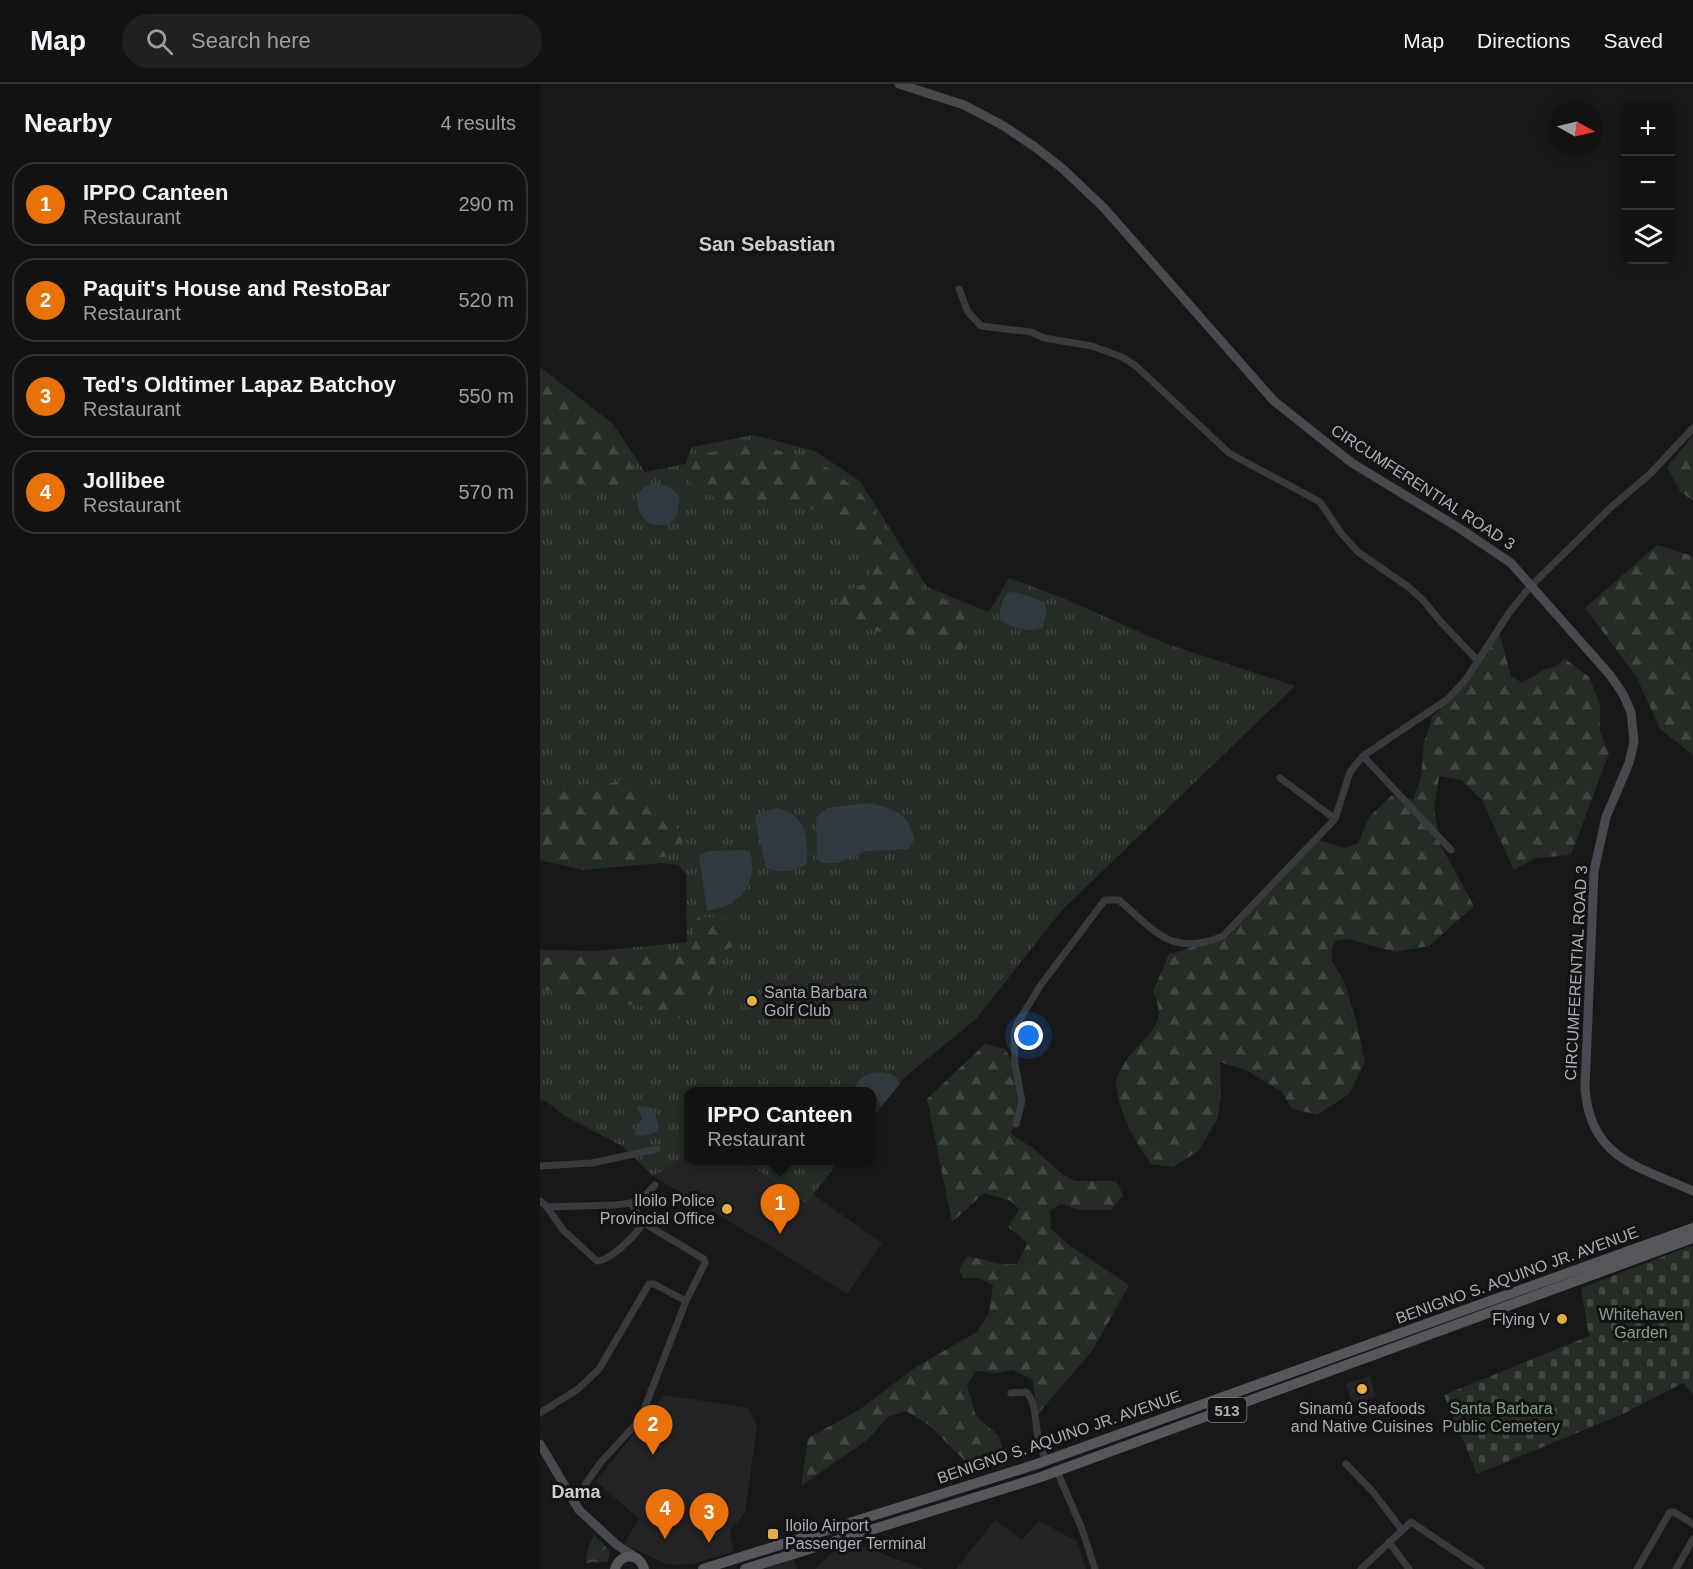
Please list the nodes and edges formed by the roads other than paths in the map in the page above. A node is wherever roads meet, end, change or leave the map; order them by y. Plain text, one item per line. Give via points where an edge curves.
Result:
1 (899, 84) edge
2 (958, 290) dead end
3 (1693, 428) edge
4 (1532, 585) junction
5 (1479, 661) junction
6 (1363, 756) junction
7 (1280, 778) dead end
8 (1335, 819) junction
9 (1451, 850) dead end
10 (1016, 1124) dead end
11 (657, 1149) dead end
12 (540, 1166) edge
13 (655, 1185) dead end
14 (1693, 1191) edge
15 (540, 1201) edge
16 (631, 1203) junction
17 (547, 1207) junction
18 (642, 1222) junction
19 (1693, 1228) edge
20 (1693, 1238) edge
21 (686, 1301) junction
22 (1268, 1380) junction
23 (1011, 1394) dead end
24 (1272, 1394) junction
25 (540, 1413) edge
26 (540, 1444) edge
27 (1046, 1460) junction
28 (1346, 1464) dead end
29 (1057, 1471) junction
30 (573, 1502) junction
31 (1693, 1524) edge
32 (1402, 1530) junction
33 (1693, 1539) edge
34 (1389, 1542) junction
35 (617, 1545) junction
36 (751, 1552) junction
37 (614, 1566) edge
38 (644, 1566) edge
39 (751, 1567) edge
40 (703, 1569) edge
41 (1095, 1569) edge
42 (1361, 1569) edge
43 (1409, 1569) edge
44 (1480, 1569) edge
45 (1637, 1569) edge
46 (1676, 1569) edge

1 - 4 main road, CIRCUMFERENTIAL ROAD 3 via 964,105 1010,130 1064,169 1104,208 1274,401 1352,463 1511,563
2 - 5 street via 968,312 981,326 1092,346 1136,366 1229,453 1320,502 1358,552 1422,599
3 - 4 street
4 - 5 street
4 - 14 main road, CIRCUMFERENTIAL ROAD 3 via 1610,675 1623,694 1634,728 1632,754 1606,818 1594,871 1586,1107 1597,1134 1619,1157
5 - 6 street via 1449,699
6 - 8 street via 1350,772
6 - 9 street
7 - 8 street
8 - 10 street via 1223,936 1209,942 1195,945 1167,940 1119,900 1105,900 1040,986 1017,1024 1015,1064 1022,1101
11 - 12 street via 592,1163
13 - 16 street via 642,1199
15 - 17 street
16 - 17 street
16 - 18 street
17 - 18 street via 563,1230 597,1261 606,1259 632,1237
18 - 21 street via 704,1259
19 - 22 main road, BENIGNO S. AQUINO JR. AVENUE / 513
20 - 24 main road, BENIGNO S. AQUINO JR. AVENUE / 513
21 - 25 street via 649,1284 599,1369 573,1393
21 - 30 street via 643,1412
22 - 24 main road
22 - 27 main road, BENIGNO S. AQUINO JR. AVENUE / 513
23 - 27 street via 1029,1395
24 - 29 main road, BENIGNO S. AQUINO JR. AVENUE / 513
26 - 30 main road
27 - 36 main road, BENIGNO S. AQUINO JR. AVENUE / 513
28 - 32 street
29 - 39 main road, BENIGNO S. AQUINO JR. AVENUE / 513
29 - 41 street
30 - 35 main road
31 - 45 street via 1670,1512
32 - 34 street
32 - 44 street via 1411,1522
33 - 46 street
34 - 42 street
34 - 43 street
35 - 37 main road
35 - 38 main road
36 - 39 main road
36 - 40 main road, BENIGNO S. AQUINO JR. AVENUE / 513
37 - 38 main road via 627,1556

